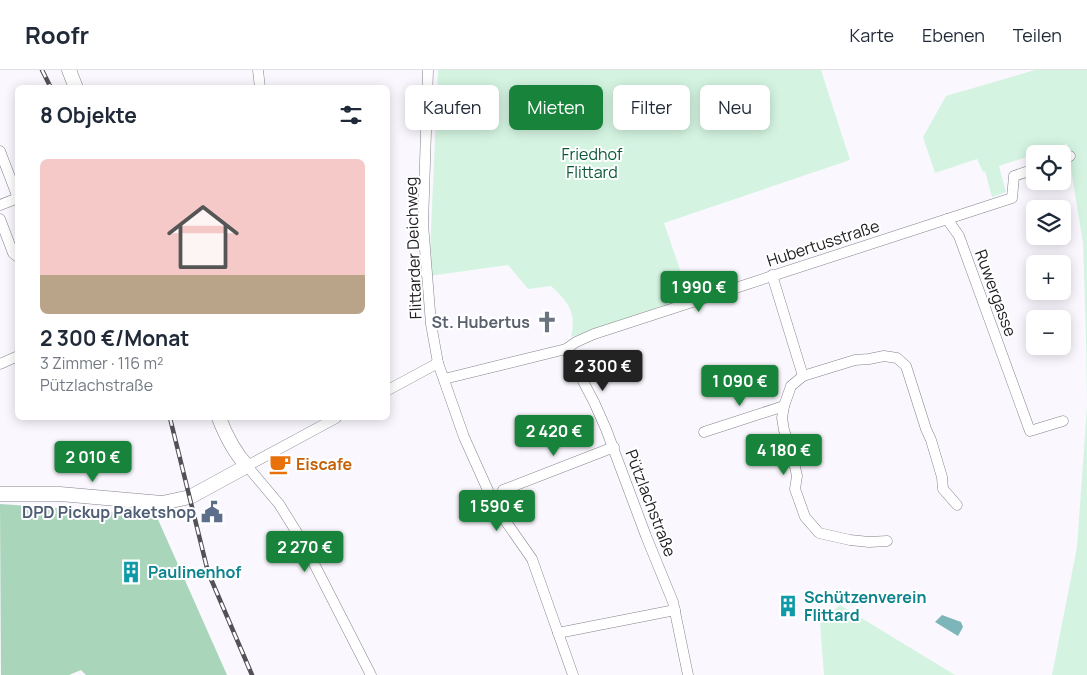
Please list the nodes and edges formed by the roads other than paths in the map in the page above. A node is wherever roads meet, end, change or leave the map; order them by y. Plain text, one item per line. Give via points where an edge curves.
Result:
1 (69, 70) edge
2 (258, 70) edge
3 (428, 70) edge
4 (75, 85) edge
5 (260, 85) edge
6 (0, 152) edge
7 (1026, 172) edge
8 (15, 190) edge
9 (15, 199) edge
10 (0, 205) edge
11 (0, 219) edge
12 (946, 219) junction
13 (15, 254) edge
14 (772, 275) junction
15 (566, 349) junction
16 (15, 357) edge
17 (438, 363) junction
18 (0, 364) edge
19 (803, 376) junction
20 (444, 379) junction
21 (390, 389) edge
22 (784, 406) junction
23 (220, 420) edge
24 (332, 420) edge
25 (1063, 422) dead end
26 (704, 432) dead end
27 (614, 447) junction
28 (247, 466) junction
29 (503, 490) dead end
30 (0, 494) edge
31 (957, 505) dead end
32 (887, 540) dead end
33 (675, 610) junction
34 (558, 633) junction
35 (371, 675) edge
36 (573, 675) edge
37 (688, 675) edge

1 - 4 street
2 - 5 street
3 - 17 street, Flittarder Deichweg via 423,224 431,324
6 - 8 street
7 - 12 street, Hubertusstraße via 1014,176 1012,198
9 - 10 street
11 - 13 street
12 - 14 street, Hubertusstraße
12 - 25 street, Ruwergasse via 959,236 1030,432
14 - 15 street, Hubertusstraße via 594,334
14 - 19 street
15 - 20 street, Hubertusstraße
15 - 27 street, Pützlachstraße
16 - 18 street
17 - 20 street, Flittarder Deichweg
17 - 21 street
19 - 22 street via 791,386
19 - 31 street via 854,360 884,356 897,358 906,366 931,440 943,489
20 - 34 street, Flittarder Deichweg via 464,437 495,506 532,559
22 - 26 street
22 - 32 street via 784,430 797,476 795,490 804,517 819,532 850,540
23 - 28 street via 237,456
24 - 28 street
27 - 29 street
27 - 33 street, Pützlachstraße
28 - 30 street via 190,497 162,503 60,494
28 - 35 street via 279,504 304,544
33 - 34 street
33 - 37 street, Pützlachstraße
34 - 36 street, Flittarder Deichweg

